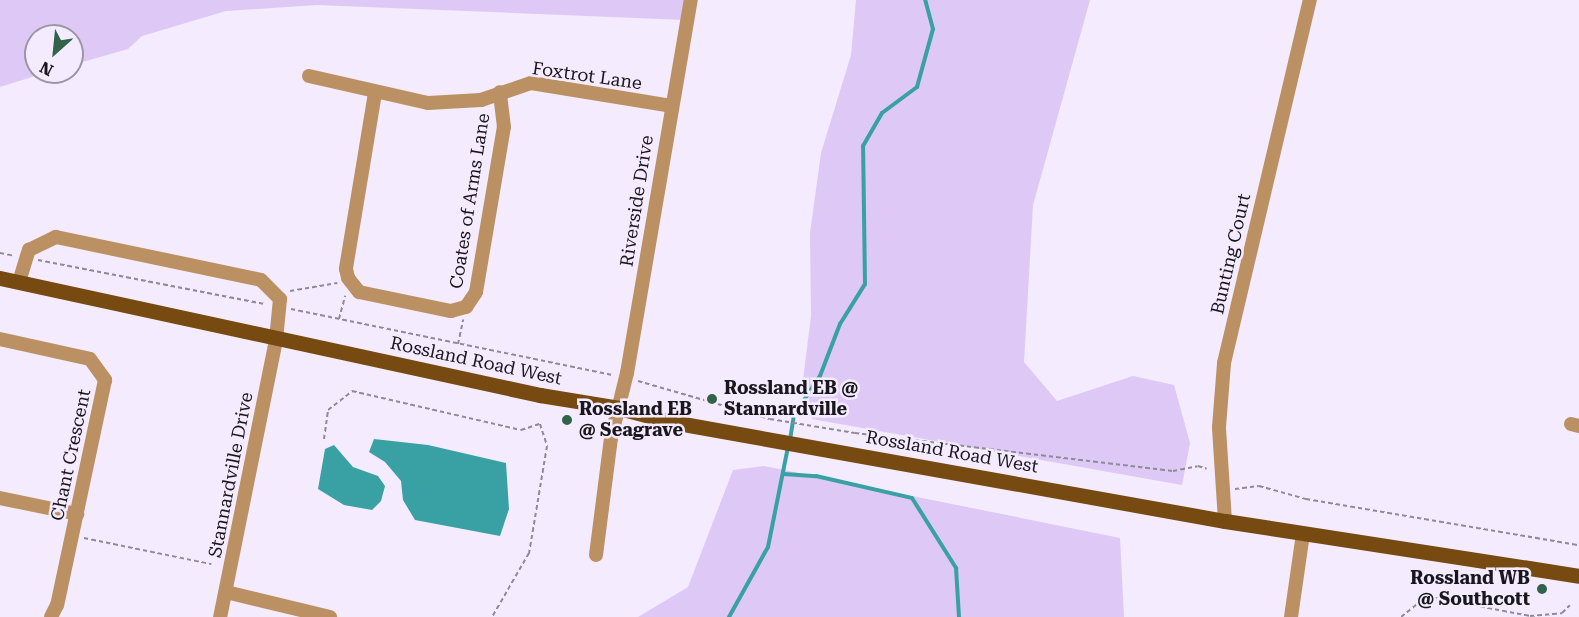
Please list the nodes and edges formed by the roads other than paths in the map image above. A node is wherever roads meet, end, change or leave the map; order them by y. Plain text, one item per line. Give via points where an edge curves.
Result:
1 (691, 0) edge
2 (1310, 0) edge
3 (309, 76) dead end
4 (500, 92) junction
5 (375, 93) junction
6 (671, 106) junction
7 (0, 278) edge
8 (19, 282) junction
9 (0, 339) edge
10 (276, 339) junction
11 (619, 408) junction
12 (0, 498) edge
13 (77, 514) junction
14 (1225, 521) junction
15 (1304, 534) junction
16 (596, 555) dead end
17 (1579, 576) edge
18 (225, 592) junction
19 (51, 617) edge
20 (220, 617) edge
21 (330, 617) edge
22 (1291, 617) edge

1 - 6 street, Riverside Drive
2 - 14 street, Bunting Court via 1224,363 1220,427
3 - 5 street
4 - 5 street, Coates of Arms Lane via 457,105
4 - 5 street, Coates of Arms Lane via 504,126 472,299 466,307 451,311 359,292 349,281 346,269
4 - 6 street, Foxtrot Lane via 531,83
6 - 11 street, Riverside Drive
7 - 8 main road, Rossland Road West
8 - 10 main road, Rossland Road West
8 - 10 street via 29,250 56,237 261,280 278,300
9 - 13 street, Chant Crescent via 90,359 105,380
10 - 11 main road, Rossland Road West
10 - 18 street, Stannardville Drive
11 - 14 main road, Rossland Road West via 672,422
11 - 16 street, Riverside Drive
12 - 13 street
13 - 19 street, Chant Crescent
14 - 15 main road, Rossland Road West
15 - 17 main road, Rossland Road West
15 - 22 street
18 - 20 street, Stannardville Drive
18 - 21 street

